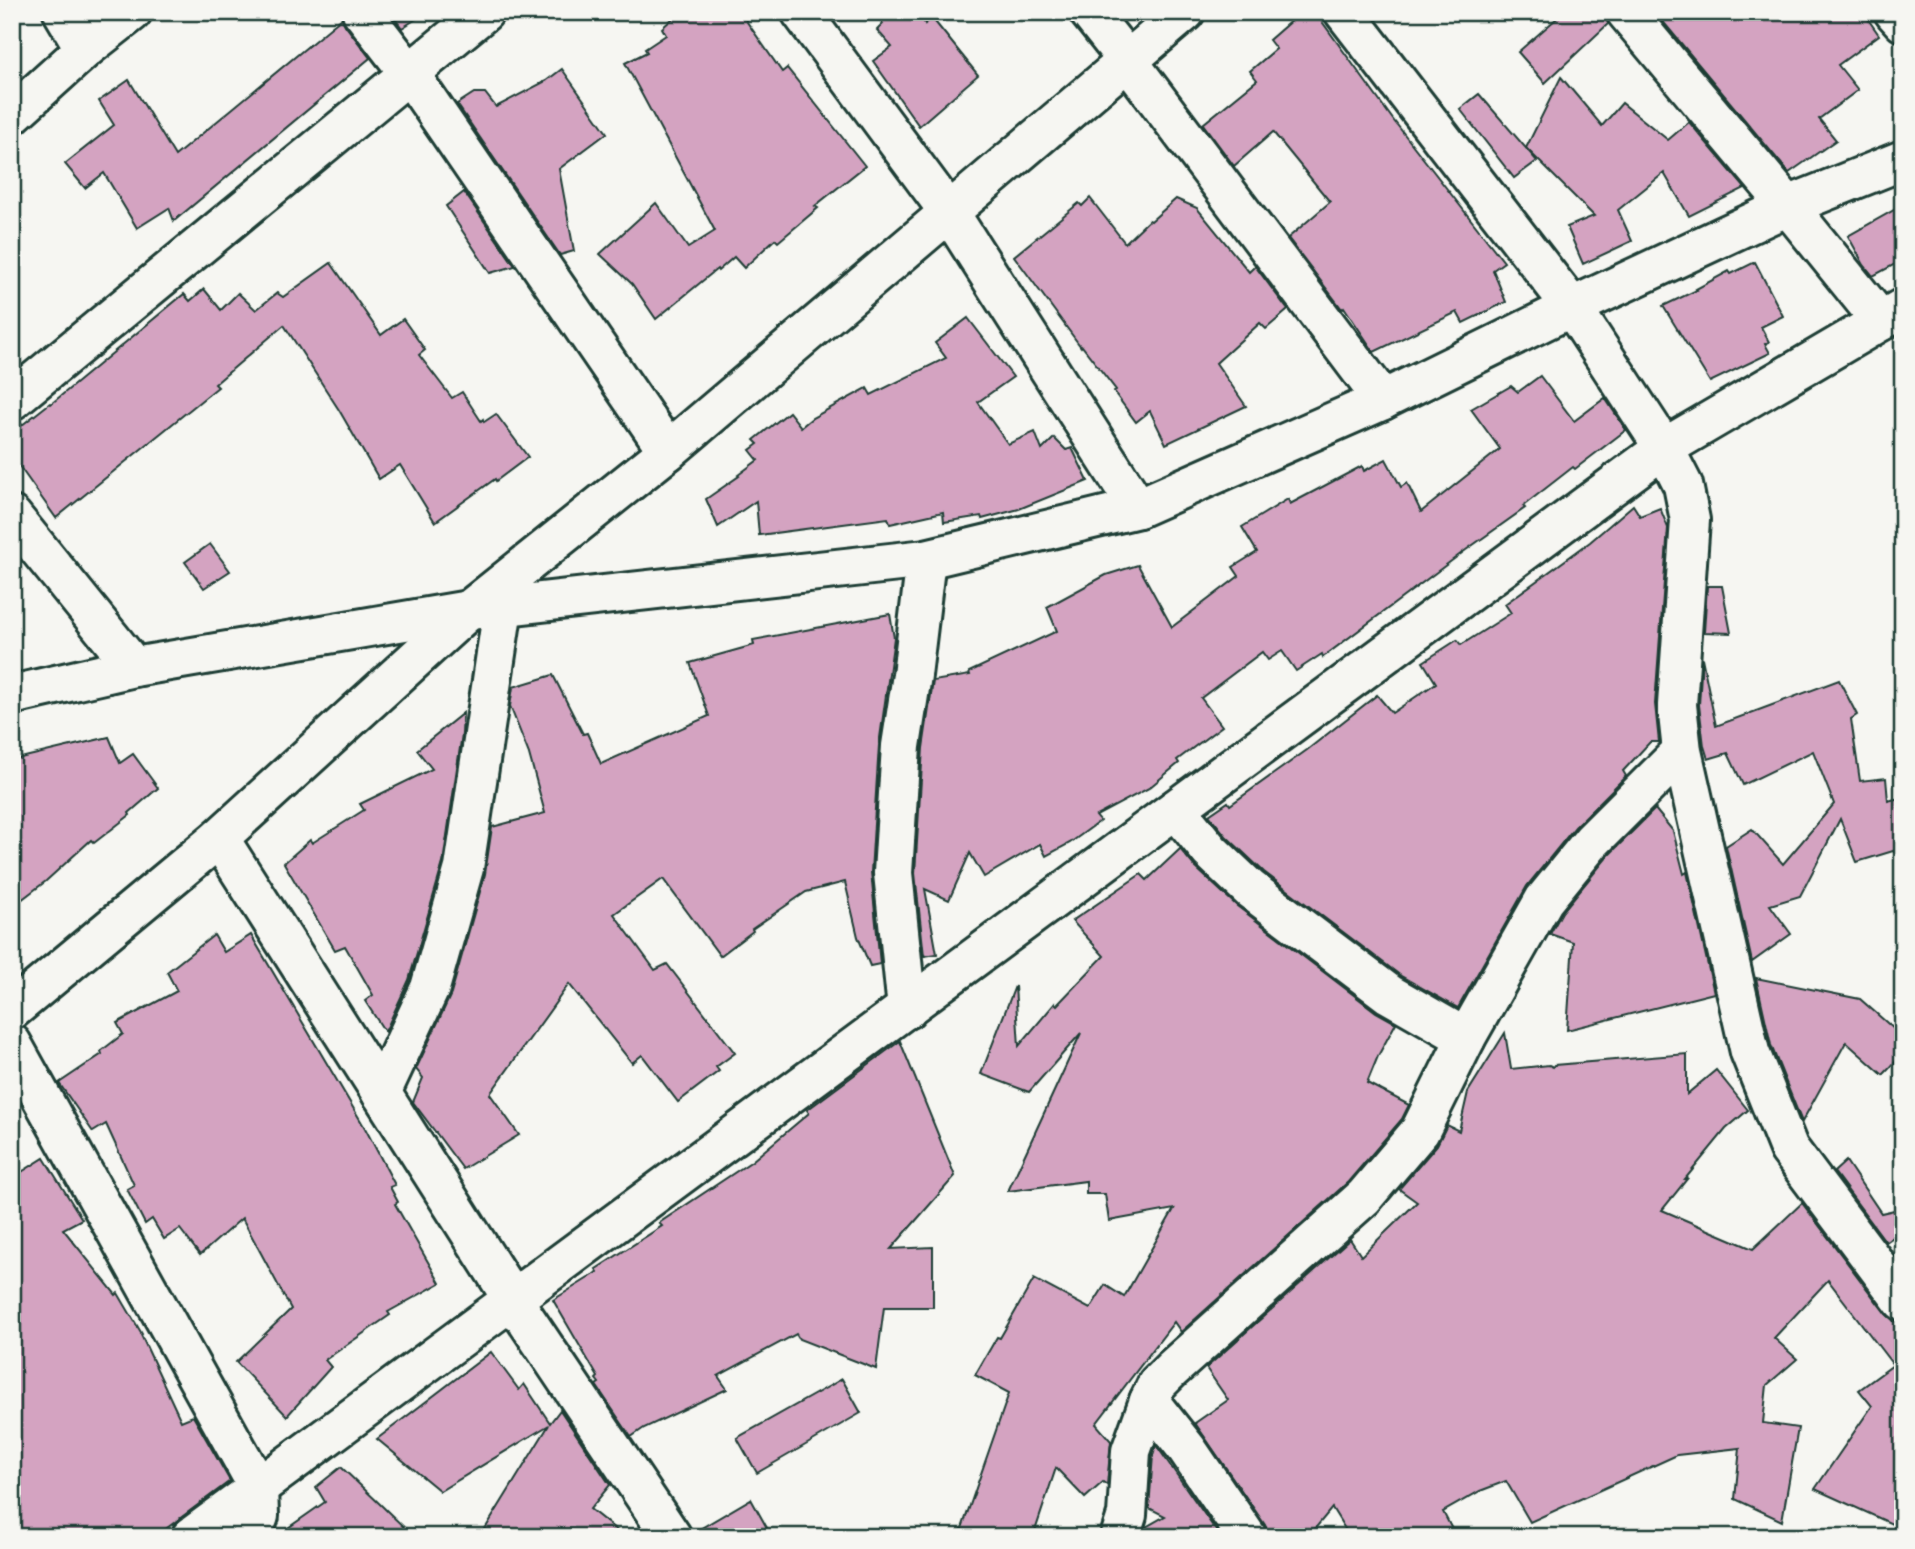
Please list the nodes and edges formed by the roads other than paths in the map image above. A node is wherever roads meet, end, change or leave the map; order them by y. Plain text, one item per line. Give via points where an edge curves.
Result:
1 (63, 12) edge
2 (132, 12) edge
3 (362, 12) edge
4 (484, 12) edge
5 (801, 12) edge
6 (1089, 12) edge
7 (1185, 12) edge
8 (1344, 12) edge
9 (1626, 12) edge
10 (1894, 12) edge
11 (1903, 22) edge
12 (85, 49) junction
13 (1128, 61) junction
14 (409, 74) junction
15 (12, 115) edge
16 (1903, 160) edge
17 (1788, 206) junction
18 (949, 212) junction
19 (1572, 307) junction
20 (1892, 314) edge
21 (12, 400) edge
22 (1383, 400) junction
23 (1664, 448) junction
24 (668, 451) junction
25 (1138, 508) junction
26 (12, 516) edge
27 (926, 559) junction
28 (486, 609) junction
29 (134, 667) junction
30 (12, 695) edge
31 (1682, 751) junction
32 (1176, 809) junction
33 (219, 838) junction
34 (907, 1009) junction
35 (12, 1010) edge
36 (1466, 1038) junction
37 (12, 1044) edge
38 (382, 1093) junction
39 (513, 1300) junction
40 (1903, 1301) edge
41 (1149, 1401) junction
42 (261, 1519) edge
43 (191, 1537) edge
44 (672, 1537) edge
45 (1120, 1537) edge
46 (1247, 1537) edge

1 - 12 street
2 - 12 street
3 - 14 street
4 - 14 street
5 - 18 street
6 - 13 street
7 - 13 street
8 - 19 street
9 - 17 street
10 - 11 street
12 - 15 street
13 - 18 street
13 - 22 street
14 - 21 street
14 - 24 street
16 - 17 street
17 - 19 street
17 - 20 street
18 - 24 street
18 - 25 street
19 - 22 street
19 - 23 street
20 - 23 street
22 - 25 street
23 - 31 street via 1683,485 1690,520 1677,705
23 - 32 street
24 - 28 street
25 - 27 street
26 - 29 street
27 - 28 street
27 - 34 street via 901,746 893,873
28 - 29 street
28 - 33 street
28 - 38 street via 464,867 430,988
29 - 30 street
31 - 36 street via 1592,841 1545,900
31 - 40 street via 1750,1052 1789,1149
32 - 34 street
32 - 36 street via 1250,889 1389,994
33 - 35 street
33 - 38 street
34 - 39 street
36 - 41 street via 1420,1130 1364,1197 1172,1368
37 - 42 street
38 - 39 street
39 - 42 street
39 - 44 street
41 - 45 street via 1131,1451 1127,1515
41 - 46 street
42 - 43 street

